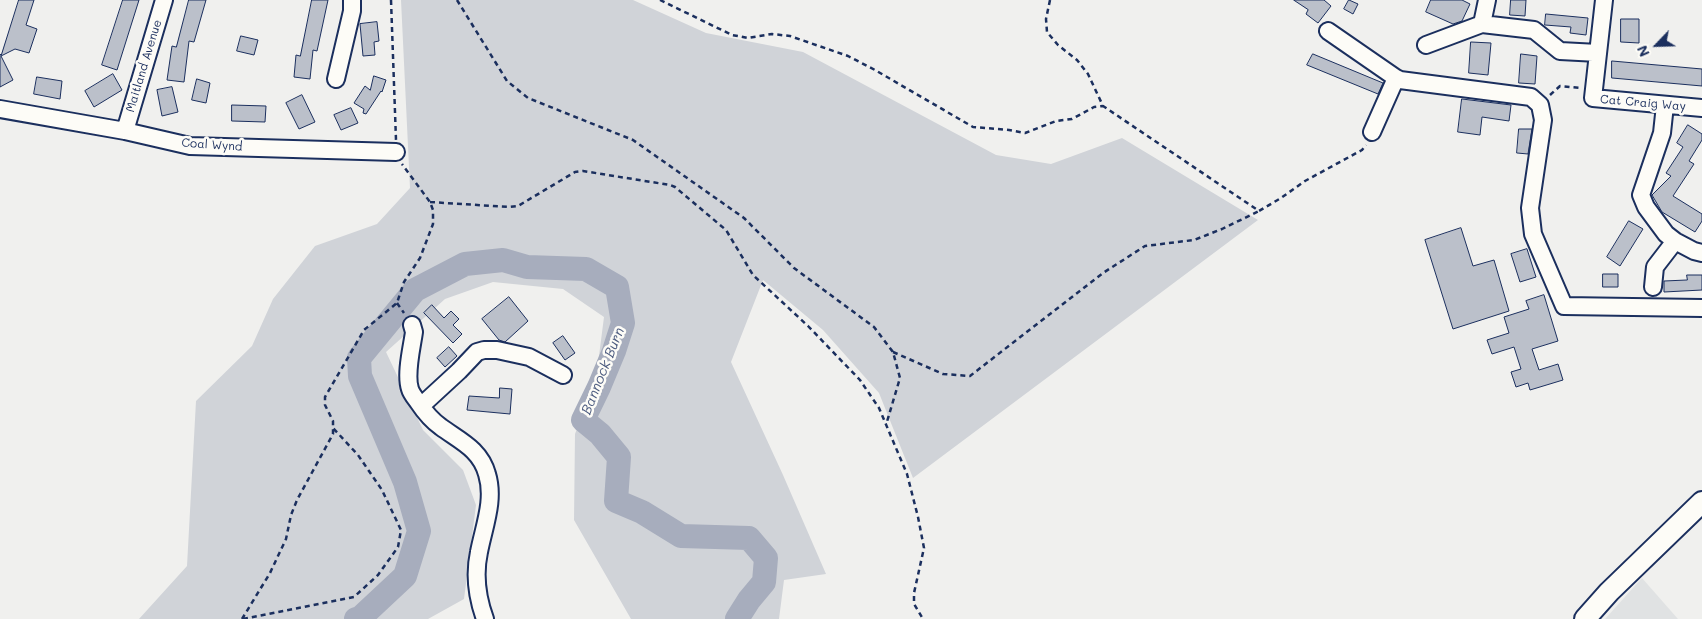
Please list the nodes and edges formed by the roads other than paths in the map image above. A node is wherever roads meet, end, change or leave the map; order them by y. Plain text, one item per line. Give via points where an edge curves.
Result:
1 (164, 0) edge
2 (352, 0) edge
3 (1487, 0) edge
4 (1604, 0) edge
5 (1482, 24) junction
6 (1328, 31) dead end
7 (1426, 45) dead end
8 (1598, 53) junction
9 (1396, 78) junction
10 (336, 79) dead end
11 (1665, 106) junction
12 (1702, 108) edge
13 (0, 109) edge
14 (125, 131) junction
15 (1372, 132) road end
16 (396, 152) road end
17 (1674, 241) junction
18 (1702, 253) edge
19 (1653, 287) dead end
20 (1702, 308) edge
21 (412, 325) dead end
22 (563, 375) dead end
23 (421, 406) junction
24 (1702, 502) edge
25 (485, 619) edge
26 (1585, 619) edge

1 - 14 street, Maitland Avenue
2 - 10 street
3 - 5 street
4 - 8 street, Cat Craig Way
5 - 7 street
5 - 8 street via 1534,30 1560,50
6 - 9 street
8 - 11 street, Cat Craig Way via 1593,98
9 - 15 street
9 - 20 street via 1531,97 1540,104 1543,120 1530,208 1533,234 1564,306
11 - 12 street, Cat Craig Way
11 - 17 street via 1662,133 1641,195 1654,219
13 - 14 street, Coal Wynd
14 - 16 street, Coal Wynd via 190,146
17 - 18 street
17 - 19 street via 1655,267
21 - 23 street via 410,389
22 - 23 street via 529,356 484,350 476,352
23 - 25 street via 439,426 483,460 490,483 488,518 478,553 476,576
24 - 26 main road

